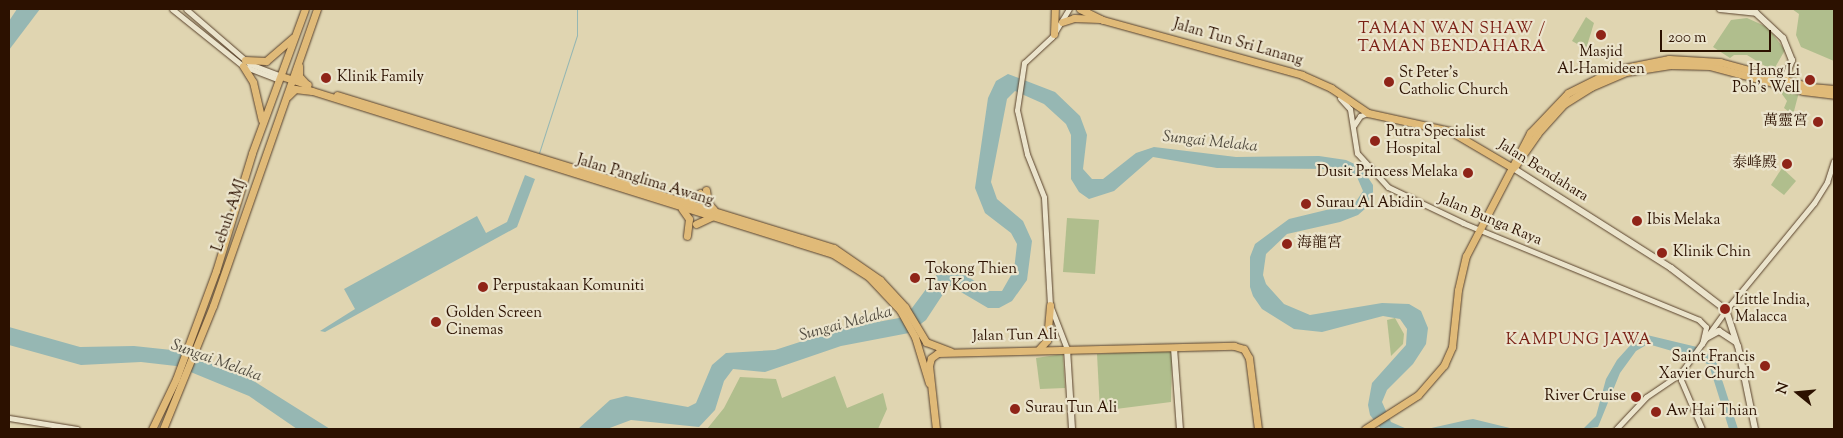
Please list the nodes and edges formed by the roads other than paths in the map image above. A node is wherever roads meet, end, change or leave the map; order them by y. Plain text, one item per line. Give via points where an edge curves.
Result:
1 (172, 9) edge
2 (186, 9) edge
3 (305, 9) edge
4 (317, 9) edge
5 (1055, 9) edge
6 (1069, 9) edge
7 (1080, 9) edge
8 (1090, 9) edge
9 (1720, 9) edge
10 (191, 11) edge
11 (1102, 20) junction
12 (1062, 22) junction
13 (297, 31) junction
14 (1054, 34) junction
15 (298, 61) junction
16 (244, 63) junction
17 (1790, 68) junction
18 (280, 78) junction
19 (291, 82) junction
20 (1319, 82) junction
21 (1783, 82) junction
22 (1794, 82) junction
23 (310, 88) junction
24 (1331, 88) joint
25 (1834, 89) edge
26 (1834, 95) edge
27 (283, 106) junction
28 (1368, 113) junction
29 (1354, 126) junction
30 (261, 128) junction
31 (1834, 161) edge
32 (1513, 168) junction
33 (678, 203) junction
34 (716, 214) junction
35 (696, 224) dead end
36 (1480, 230) junction
37 (687, 236) dead end
38 (1050, 305) junction
39 (1726, 310) junction
40 (1699, 320) junction
41 (1718, 320) junction
42 (917, 335) junction
43 (195, 340) junction
44 (1703, 342) junction
45 (1738, 344) junction
46 (1174, 348) junction
47 (1038, 349) junction
48 (1067, 349) junction
49 (950, 351) junction
50 (1679, 379) junction
51 (929, 383) junction
52 (9, 418) edge
53 (169, 418) junction
54 (57, 428) edge
55 (77, 429) edge
56 (151, 429) edge
57 (163, 429) edge
58 (168, 429) edge
59 (936, 429) edge
60 (1072, 429) edge
61 (1180, 429) edge
62 (1258, 429) edge
63 (1365, 429) edge
64 (1616, 429) edge
65 (1702, 429) edge
66 (1755, 429) edge

1 - 16 street
2 - 10 street
3 - 13 main road, Lebuh AMJ
4 - 15 main road, Lebuh AMJ
5 - 14 main road
6 - 12 street
7 - 11 main road, Jalan Tun Sri Lanang
8 - 11 main road
9 - 17 main road via 1750,11 1764,19 1787,43 1792,55
10 - 16 street
11 - 12 main road via 1078,18
11 - 20 main road, Jalan Tun Sri Lanang
12 - 14 street
13 - 16 main road via 272,59
13 - 18 main road, Lebuh AMJ
14 - 38 street via 1028,58 1018,94 1022,138 1045,203
15 - 19 main road, Lebuh AMJ
15 - 23 main road via 299,76
16 - 18 street
16 - 30 main road via 262,110
17 - 21 main road
17 - 22 main road
18 - 19 main road, Jalan Panglima Awang
18 - 30 main road, Lebuh AMJ
19 - 23 main road, Jalan Panglima Awang
19 - 27 main road, Lebuh AMJ
20 - 24 main road, Jalan Tun Sri Lanang
20 - 29 street, Jalan Bunga Raya via 1348,106
21 - 22 main road
21 - 26 main road
21 - 32 main road via 1710,66 1670,65 1626,72 1591,87 1564,104
22 - 25 main road
23 - 27 main road via 292,90
23 - 33 main road, Jalan Panglima Awang
24 - 28 main road, Jalan Bendahara
27 - 43 main road, Lebuh AMJ
28 - 29 street via 1360,116
28 - 32 main road, Jalan Bendahara via 1450,130
29 - 36 street, Jalan Bunga Raya via 1357,153 1388,187
30 - 43 main road, Lebuh AMJ
31 - 39 street via 1821,193
32 - 36 main road
32 - 39 main road, Jalan Bendahara via 1666,264
33 - 34 main road, Jalan Panglima Awang
33 - 34 main road via 703,192
33 - 37 main road via 688,216
34 - 35 main road
34 - 42 main road, Jalan Panglima Awang via 833,254 869,277 903,309
36 - 40 street, Jalan Bunga Raya
36 - 63 main road via 1463,266 1449,357 1428,385 1396,411
38 - 47 main road via 1047,340
38 - 48 street
39 - 41 street
39 - 45 main road
40 - 41 street via 1711,324
40 - 44 street, Jalan Bunga Raya via 1704,325
41 - 44 street
42 - 49 main road, Jalan Panglima Awang via 929,344
42 - 51 main road, Jalan Panglima Awang
43 - 53 main road, Lebuh AMJ via 183,384
43 - 56 main road, Lebuh AMJ
44 - 45 main road via 1714,332 1721,331
44 - 50 street
45 - 66 main road
46 - 48 main road, Jalan Tun Ali
46 - 61 main road
46 - 62 main road, Jalan Tun Ali via 1234,346 1244,349 1249,358
47 - 48 main road, Jalan Tun Ali
47 - 49 main road, Jalan Tun Ali
48 - 60 main road
49 - 51 main road, Jalan Tun Ali via 931,358
50 - 64 street via 1646,397
50 - 65 street
51 - 59 main road, Jalan Tun Ali
52 - 54 street
53 - 57 main road, Lebuh AMJ
53 - 58 main road
54 - 55 street

